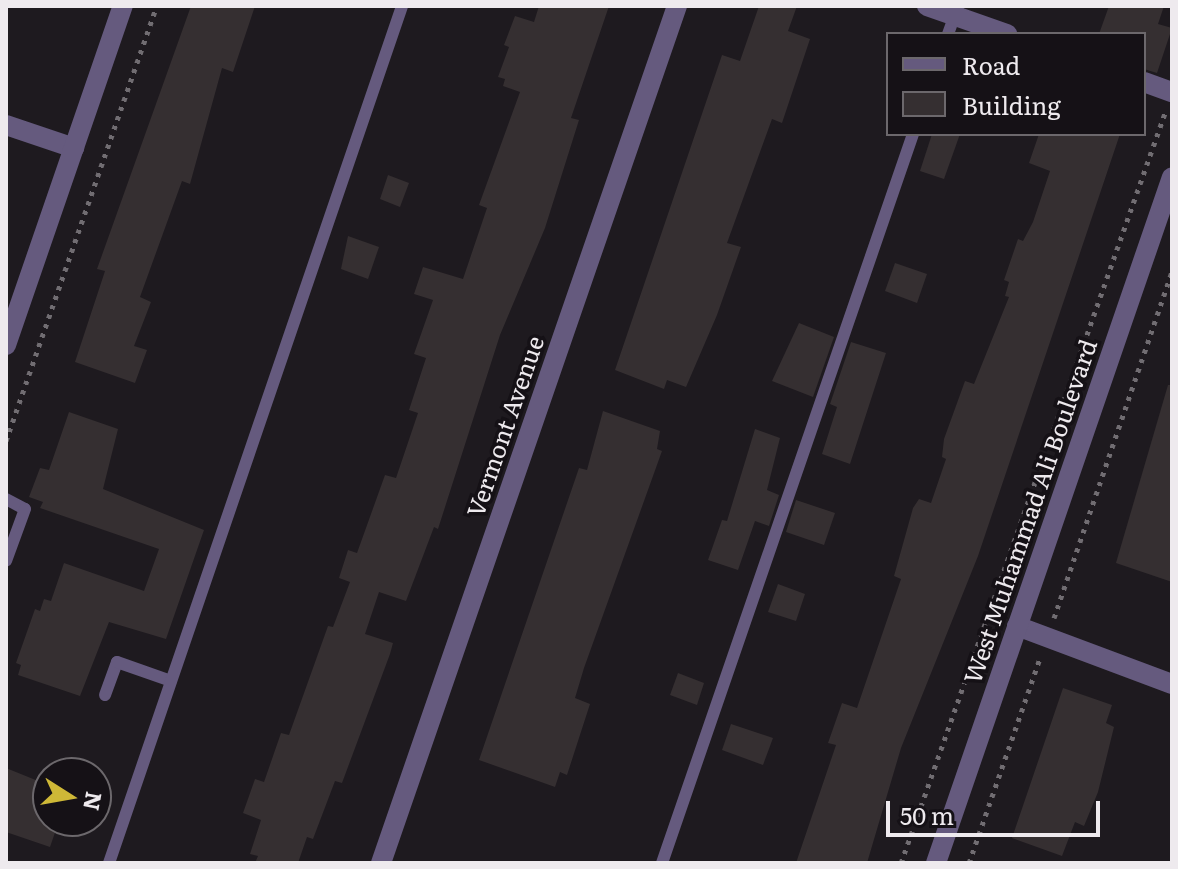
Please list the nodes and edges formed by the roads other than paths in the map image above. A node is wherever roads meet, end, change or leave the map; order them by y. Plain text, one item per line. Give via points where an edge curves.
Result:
1 (123, 6) edge
2 (402, 6) edge
3 (677, 6) edge
4 (927, 6) edge
5 (953, 19) edge
6 (1000, 32) edge
7 (1146, 83) edge
8 (1169, 100) edge
9 (6, 125) edge
10 (912, 136) edge
11 (74, 148) junction
12 (1172, 177) edge
13 (6, 345) edge
14 (6, 499) edge
15 (6, 561) edge
16 (1017, 626) junction
17 (171, 681) junction
18 (1172, 684) edge
19 (105, 695) dead end
20 (109, 863) edge
21 (381, 863) edge
22 (662, 863) edge
23 (936, 863) edge

1 - 11 street
2 - 17 lane
3 - 21 street, Vermont Avenue
4 - 5 street
5 - 6 street
7 - 8 street
9 - 11 street
10 - 22 lane
11 - 13 street
12 - 16 street, West Muhammad Ali Boulevard
14 - 15 lane via 25,509
16 - 18 street
16 - 23 street, West Muhammad Ali Boulevard
17 - 19 lane via 117,662
17 - 20 lane

